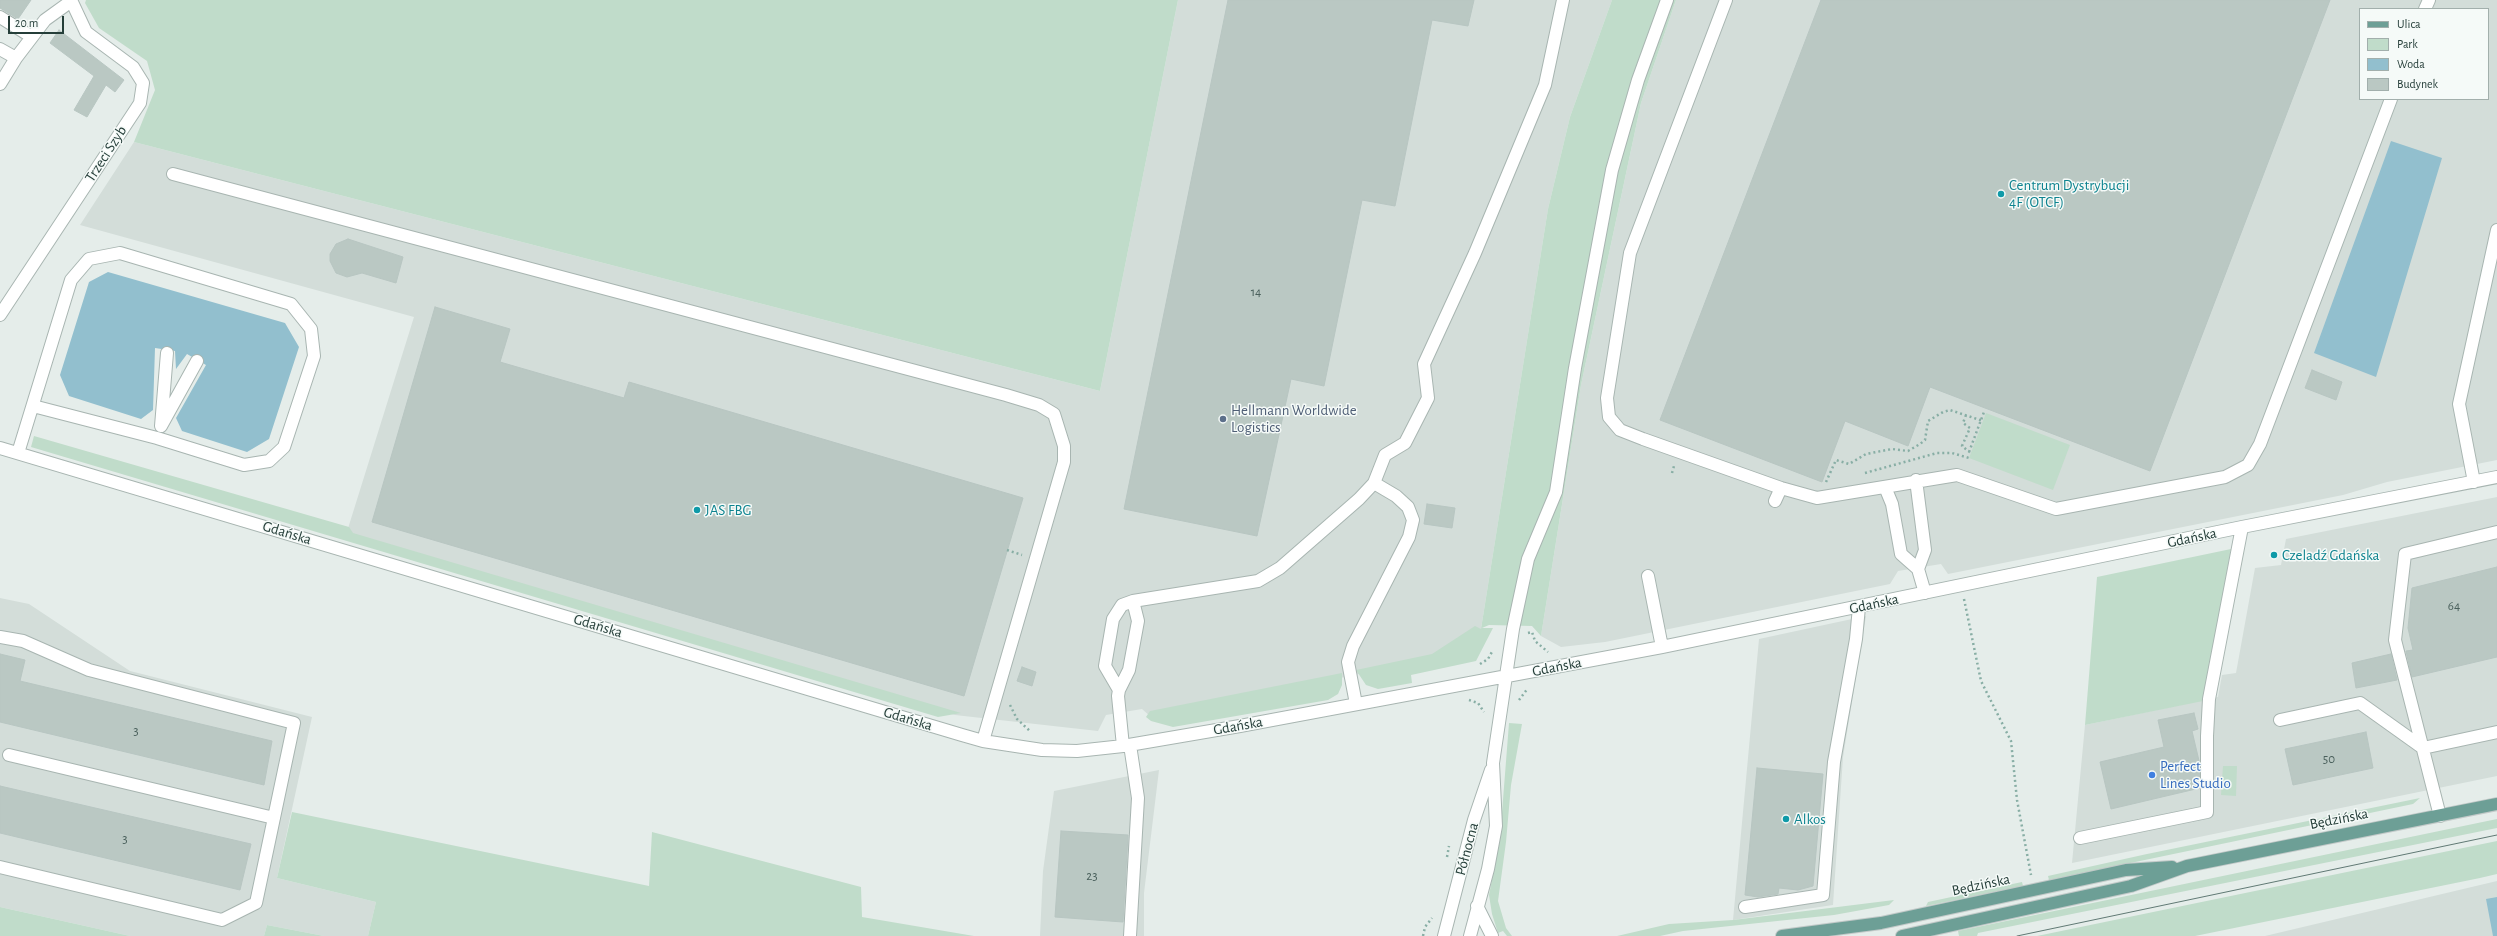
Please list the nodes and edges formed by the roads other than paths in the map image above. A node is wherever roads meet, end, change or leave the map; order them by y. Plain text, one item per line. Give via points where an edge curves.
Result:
1 (1563, 0) edge
2 (1667, 0) edge
3 (1726, 0) edge
4 (70, 1) edge
5 (0, 17) edge
6 (32, 37) junction
7 (0, 49) edge
8 (16, 58) junction
9 (0, 84) edge
10 (2391, 100) edge
11 (173, 174) dead end
12 (2497, 230) edge
13 (0, 315) edge
14 (167, 353) dead end
15 (197, 361) dead end
16 (33, 406) junction
17 (161, 426) junction
18 (157, 438) junction
19 (0, 448) edge
20 (18, 453) junction
21 (2497, 477) edge
22 (1916, 480) junction
23 (2474, 482) junction
24 (1374, 483) junction
25 (1885, 487) junction
26 (1781, 488) junction
27 (1775, 501) dead end
28 (2242, 527) junction
29 (2497, 532) edge
30 (1918, 569) junction
31 (1648, 576) dead end
32 (1925, 593) junction
33 (1133, 601) junction
34 (1859, 607) junction
35 (0, 637) edge
36 (1662, 647) junction
37 (1506, 677) junction
38 (1119, 690) junction
39 (1356, 704) junction
40 (2280, 720) dead end
41 (2497, 732) edge
42 (983, 741) junction
43 (1127, 746) junction
44 (2424, 748) junction
45 (9, 755) dead end
46 (1493, 763) junction
47 (2497, 804) edge
48 (2440, 816) junction
49 (274, 818) junction
50 (2080, 838) dead end
51 (2187, 866) junction
52 (0, 867) edge
53 (1477, 906) junction
54 (1745, 907) dead end
55 (1130, 936) edge
56 (1444, 936) edge
57 (1470, 936) edge
58 (1492, 936) edge
59 (1782, 936) edge
60 (1902, 936) edge

1 - 24 street via 1546,85 1475,253 1424,364 1428,398 1405,443 1385,455
2 - 37 street, Północna via 1638,80 1612,170 1574,368 1556,492 1528,559
3 - 26 street via 1630,253 1607,398 1609,417 1620,430
4 - 6 street via 45,20
4 - 13 street, Trzeci Szyb via 86,32 133,67 143,83 140,103
5 - 6 street
6 - 8 street
7 - 8 street
8 - 9 street
10 - 22 street via 2260,444 2248,465 2225,477 2056,509 1957,475
11 - 42 street via 998,392 1039,405 1054,414 1064,446 1064,462
12 - 23 street via 2459,404
14 - 17 street
15 - 17 street
16 - 18 street
16 - 18 street via 71,280 89,258 120,253 291,304 311,329 314,356 284,447 269,461 244,466
16 - 20 street
17 - 18 street
19 - 20 street, Gdańska
20 - 42 street, Gdańska
21 - 23 street, Gdańska
22 - 25 street
22 - 30 street via 1925,550
23 - 28 street, Gdańska
24 - 33 street via 1280,568 1258,581
24 - 39 street via 1408,506 1413,520 1409,537 1353,646 1348,662
25 - 26 street via 1817,498
25 - 30 street via 1892,504 1902,554
26 - 27 street
28 - 32 street, Gdańska
28 - 50 street via 2209,699 2207,812
29 - 44 street via 2405,554 2395,640
30 - 32 street
31 - 36 street
32 - 34 street, Gdańska
33 - 38 street via 1138,621 1129,670
33 - 38 street via 1122,605 1113,619 1105,666
34 - 36 street, Gdańska
34 - 54 street via 1834,762 1823,895
35 - 49 street via 23,641 89,670 294,724
36 - 37 street, Gdańska
37 - 39 street, Gdańska
37 - 46 street, Północna
38 - 43 street
39 - 43 street, Gdańska
40 - 44 street via 2360,703
41 - 44 street
42 - 43 street, Gdańska via 1056,751
43 - 55 street via 1138,798
44 - 48 street
45 - 49 street
46 - 53 street, Północna via 1496,826
46 - 56 street, Północna via 1474,820
47 - 48 main road, Będzińska
48 - 51 main road, Będzińska
49 - 52 street via 256,903 222,920
51 - 59 main road, Będzińska via 2126,870 1881,923
51 - 60 main road, Będzińska via 2131,886
53 - 57 street, Północna
53 - 58 street

